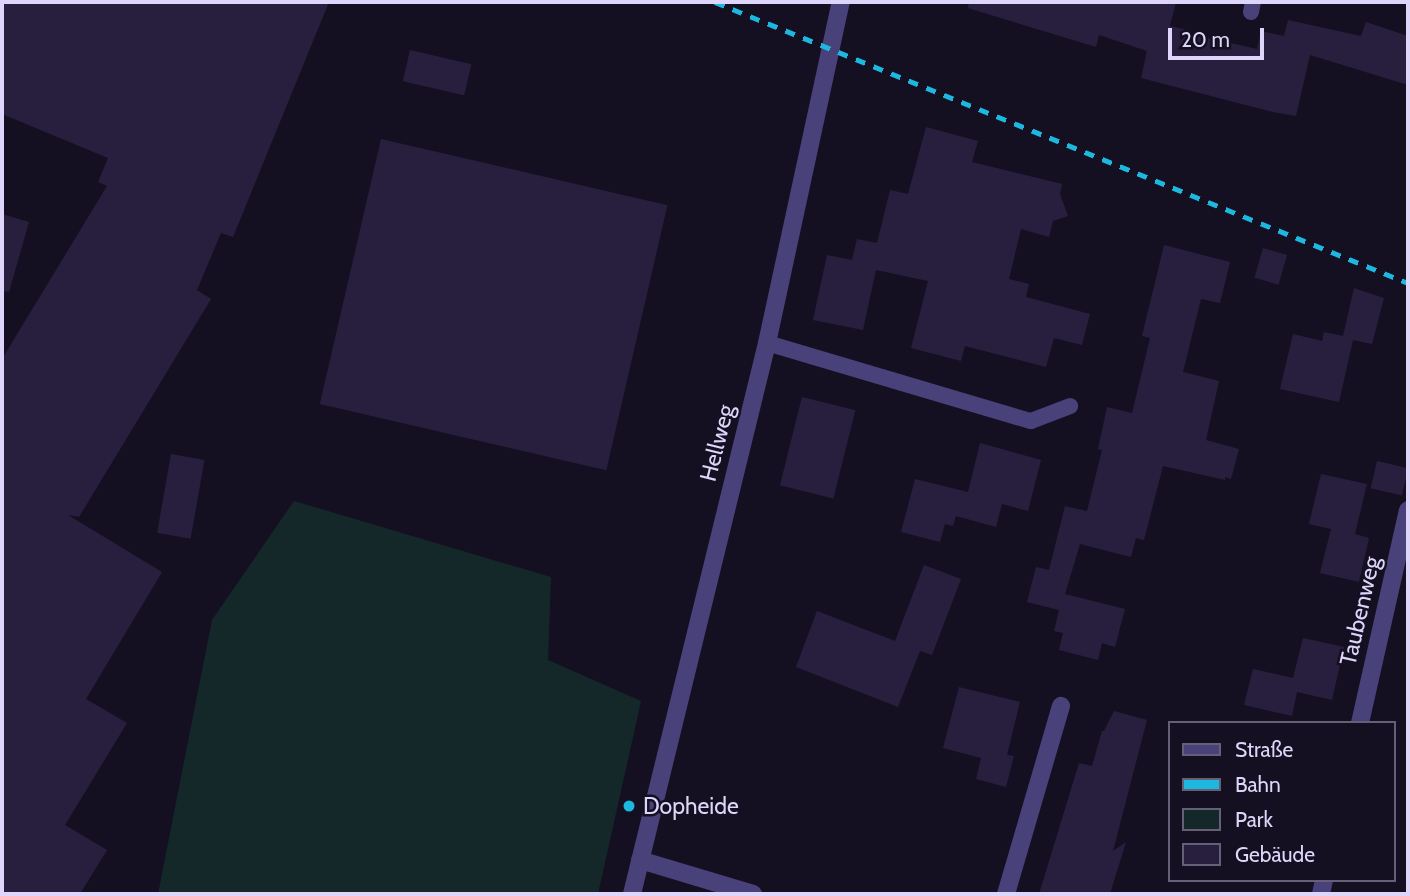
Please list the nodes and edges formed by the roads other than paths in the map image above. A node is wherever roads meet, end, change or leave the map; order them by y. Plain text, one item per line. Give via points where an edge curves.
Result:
1 (841, 2) edge
2 (767, 343) junction
3 (1070, 406) dead end
4 (1408, 510) edge
5 (1061, 706) dead end
6 (1360, 721) edge
7 (640, 860) junction
8 (632, 894) edge
9 (753, 894) edge
10 (1006, 894) edge

1 - 2 street, Hellweg
2 - 3 lane via 1031,421
2 - 7 street, Hellweg
4 - 6 street, Taubenweg
5 - 10 street
7 - 8 street, Hellweg
7 - 9 street

